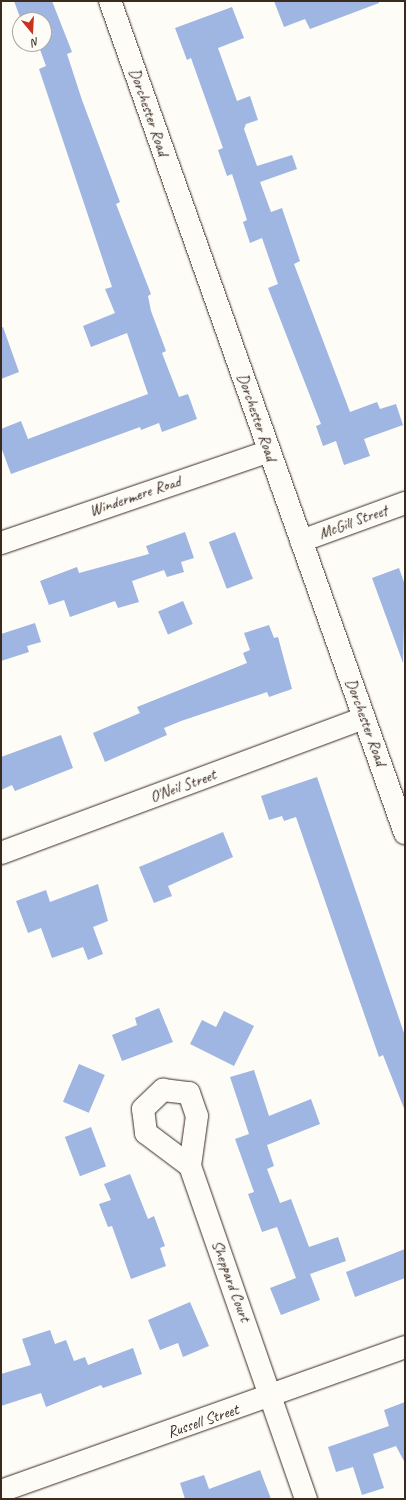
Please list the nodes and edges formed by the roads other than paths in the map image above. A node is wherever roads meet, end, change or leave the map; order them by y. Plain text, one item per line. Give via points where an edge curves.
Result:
1 (110, 1) edge
2 (269, 451) junction
3 (405, 503) edge
4 (301, 541) junction
5 (1, 543) edge
6 (364, 718) junction
7 (405, 833) edge
8 (1, 853) edge
9 (190, 1166) dead end
10 (405, 1347) edge
11 (272, 1397) junction
12 (1, 1491) edge
13 (306, 1499) edge

1 - 2 street, Dorchester Road
2 - 4 street, Dorchester Road
2 - 5 street, Windermere Road
3 - 4 street, McGill Street
4 - 6 street, Dorchester Road
6 - 7 street, Dorchester Road
6 - 8 street, O'Neil Street
9 - 11 street, Sheppard Court
10 - 11 street, Russell Street
11 - 12 street, Russell Street
11 - 13 street, Sheppard Court

